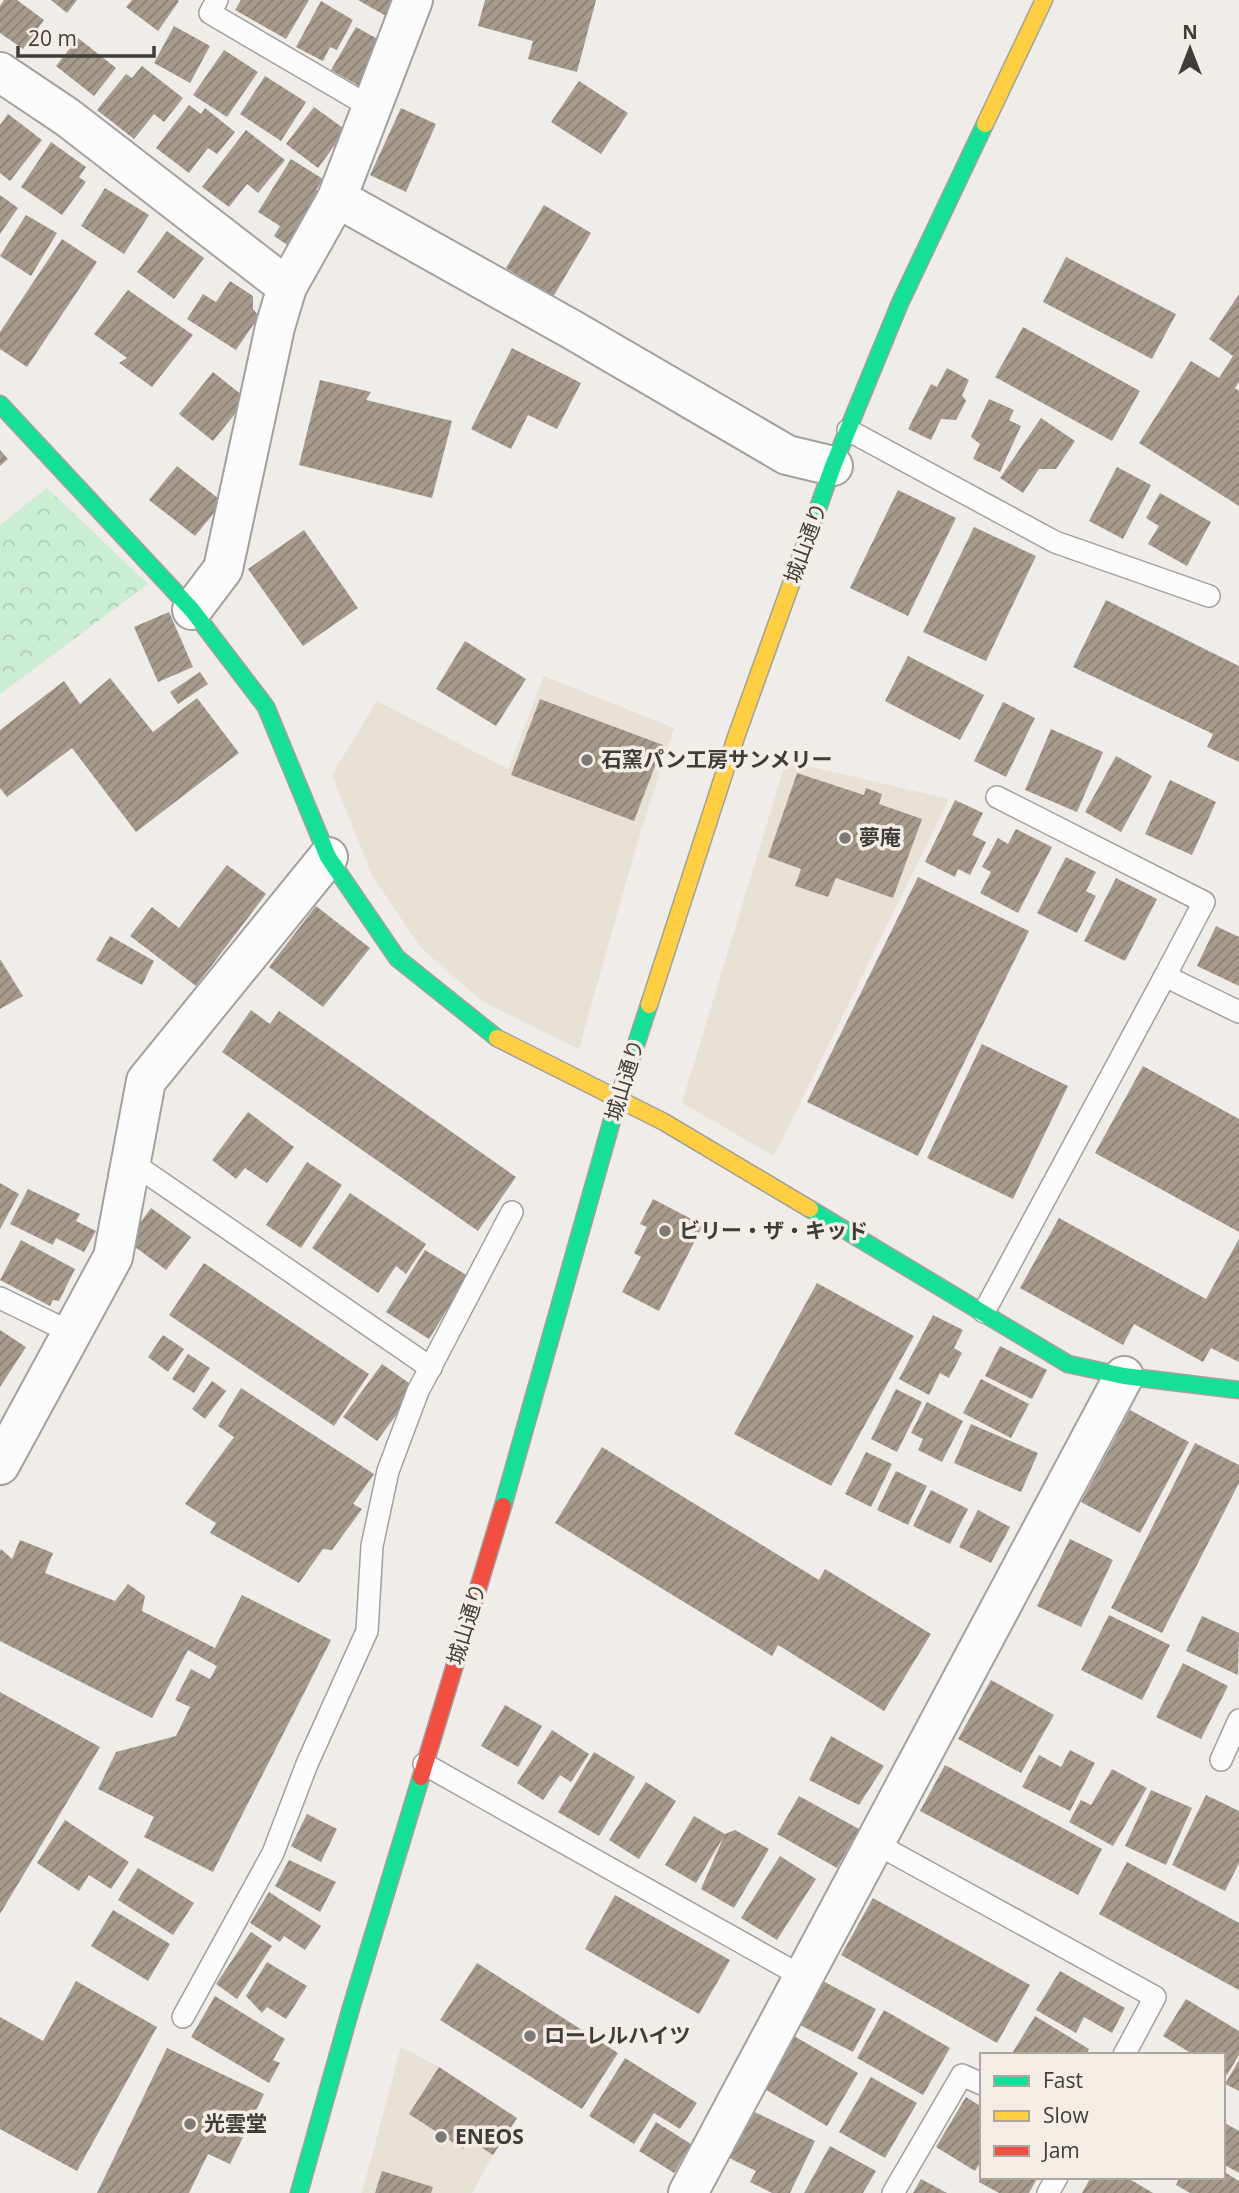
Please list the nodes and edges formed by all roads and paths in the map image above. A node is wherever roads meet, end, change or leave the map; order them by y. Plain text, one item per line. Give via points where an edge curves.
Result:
1 (217, 0) edge
2 (414, 0) edge
3 (1044, 0) edge
4 (0, 72) edge
5 (372, 108) junction
6 (337, 198) junction
7 (287, 287) junction
8 (0, 404) edge
9 (848, 430) junction
10 (833, 466) junction
11 (1209, 596) dead end
12 (192, 610) junction
13 (996, 797) dead end
14 (328, 856) junction
15 (1165, 976) junction
16 (1239, 1012) edge
17 (618, 1099) junction
18 (131, 1162) junction
19 (512, 1212) dead end
20 (0, 1298) edge
21 (984, 1312) junction
22 (72, 1333) junction
23 (431, 1368) junction
24 (1124, 1376) junction
25 (1239, 1390) edge
26 (10, 1425) edge
27 (0, 1465) edge
28 (1239, 1720) edge
29 (1221, 1760) dead end
30 (425, 1764) junction
31 (875, 1843) junction
32 (803, 1977) junction
33 (183, 2017) dead end
34 (1125, 2053) edge
35 (980, 2083) edge
36 (689, 2192) edge
37 (299, 2193) edge
38 (894, 2193) edge

1 - 5 lane via 210,13
2 - 5 street
3 - 9 street, 城山通り via 900,303
4 - 7 street via 67,117
5 - 6 street
6 - 7 street
6 - 10 street via 787,455
7 - 12 street via 223,569
8 - 12 street
9 - 10 street, 城山通り
9 - 11 lane via 1055,542
10 - 17 street, 城山通り via 736,737
12 - 14 street via 266,707
13 - 15 lane via 1204,902
14 - 17 street via 397,958 495,1037
14 - 18 street via 146,1081
15 - 16 lane
15 - 21 lane
17 - 21 street
17 - 30 street, 城山通り
18 - 22 street via 113,1257
18 - 23 lane
19 - 23 lane
20 - 22 lane
21 - 24 street via 1068,1364
22 - 26 street
23 - 33 lane via 388,1471 372,1546 367,1631 273,1853
24 - 25 street
24 - 31 street
26 - 27 street
28 - 29 lane
30 - 32 lane
30 - 37 street, 城山通り
31 - 32 street
31 - 34 lane via 1156,1997
32 - 36 street
35 - 38 lane via 961,2075

